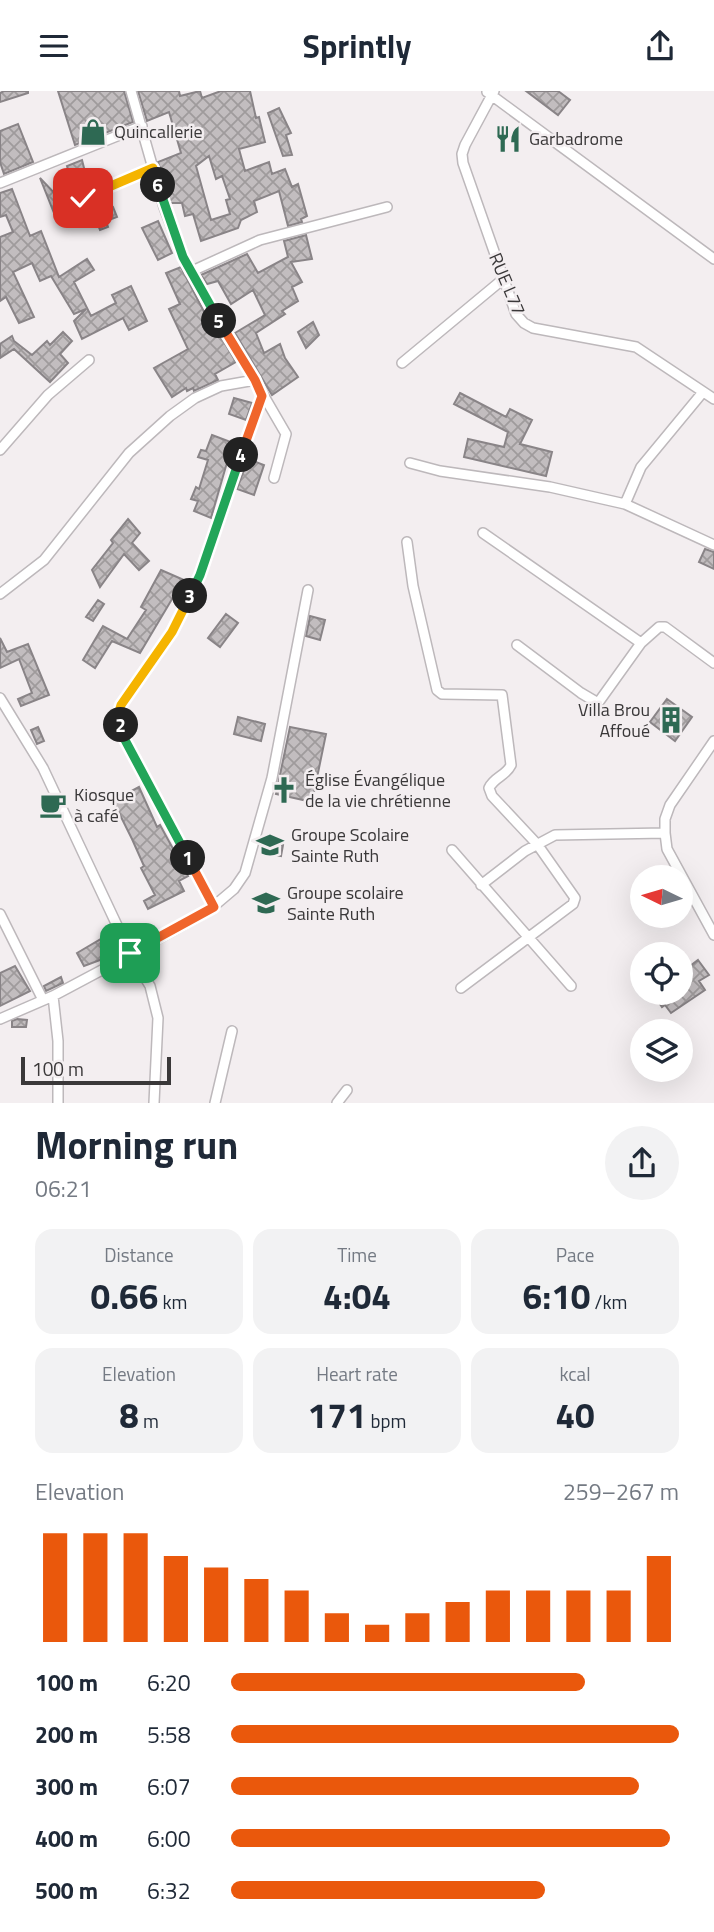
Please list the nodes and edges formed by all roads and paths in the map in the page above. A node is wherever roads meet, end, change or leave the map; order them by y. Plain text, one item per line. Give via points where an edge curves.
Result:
1 (131, 91) edge
2 (491, 92) edge
3 (142, 126) junction
4 (153, 168) junction
5 (0, 183) edge
6 (83, 198) dead end
7 (387, 207) dead end
8 (714, 259) edge
9 (190, 271) junction
10 (502, 280) junction
11 (89, 360) dead end
12 (402, 363) dead end
13 (255, 380) junction
14 (703, 392) junction
15 (262, 396) junction
16 (714, 399) edge
17 (0, 450) edge
18 (410, 463) dead end
19 (274, 478) dead end
20 (625, 504) junction
21 (483, 533) dead end
22 (407, 542) dead end
23 (714, 545) edge
24 (308, 590) dead end
25 (0, 594) edge
26 (641, 643) junction
27 (517, 645) dead end
28 (714, 663) edge
29 (0, 698) edge
30 (714, 741) edge
31 (665, 833) junction
32 (537, 844) junction
33 (452, 850) dead end
34 (481, 885) junction
35 (214, 907) junction
36 (0, 914) edge
37 (714, 935) edge
38 (527, 937) junction
39 (130, 953) junction
40 (571, 986) dead end
41 (461, 988) dead end
42 (53, 996) junction
43 (43, 1000) junction
44 (0, 1019) edge
45 (232, 1031) dead end
46 (347, 1090) dead end
47 (58, 1103) edge
48 (154, 1103) edge
49 (215, 1103) edge
50 (337, 1103) edge

1 - 3 street
2 - 8 street
2 - 10 street, RUE L77 via 462,153
3 - 4 street
3 - 5 street
4 - 6 street
4 - 9 street via 163,207
7 - 9 street via 260,240
9 - 13 street
10 - 12 street
10 - 14 street, RUE L77 via 523,323 636,347
11 - 17 street via 48,395
13 - 15 street
13 - 25 street via 221,386 170,416 129,453 44,560
14 - 16 street, RUE L77
14 - 20 street via 641,467
15 - 19 street via 286,434
15 - 35 street via 200,575 172,632 118,715 125,740
18 - 20 street
20 - 23 street
21 - 26 street
22 - 32 street via 437,690 442,694 502,695 511,765 489,788
24 - 35 street via 272,778 245,873
26 - 27 street via 598,703
26 - 28 street via 665,627
29 - 39 street via 43,768
30 - 31 street via 670,804
31 - 32 street via 559,834
31 - 37 street via 667,849
32 - 34 street
32 - 38 street via 575,898
33 - 34 street
34 - 38 street
35 - 39 street
36 - 43 street
38 - 40 street
38 - 41 street
39 - 42 street
39 - 48 street via 150,986 158,1018
42 - 43 street
42 - 47 street
43 - 44 street
45 - 49 street
46 - 50 street

